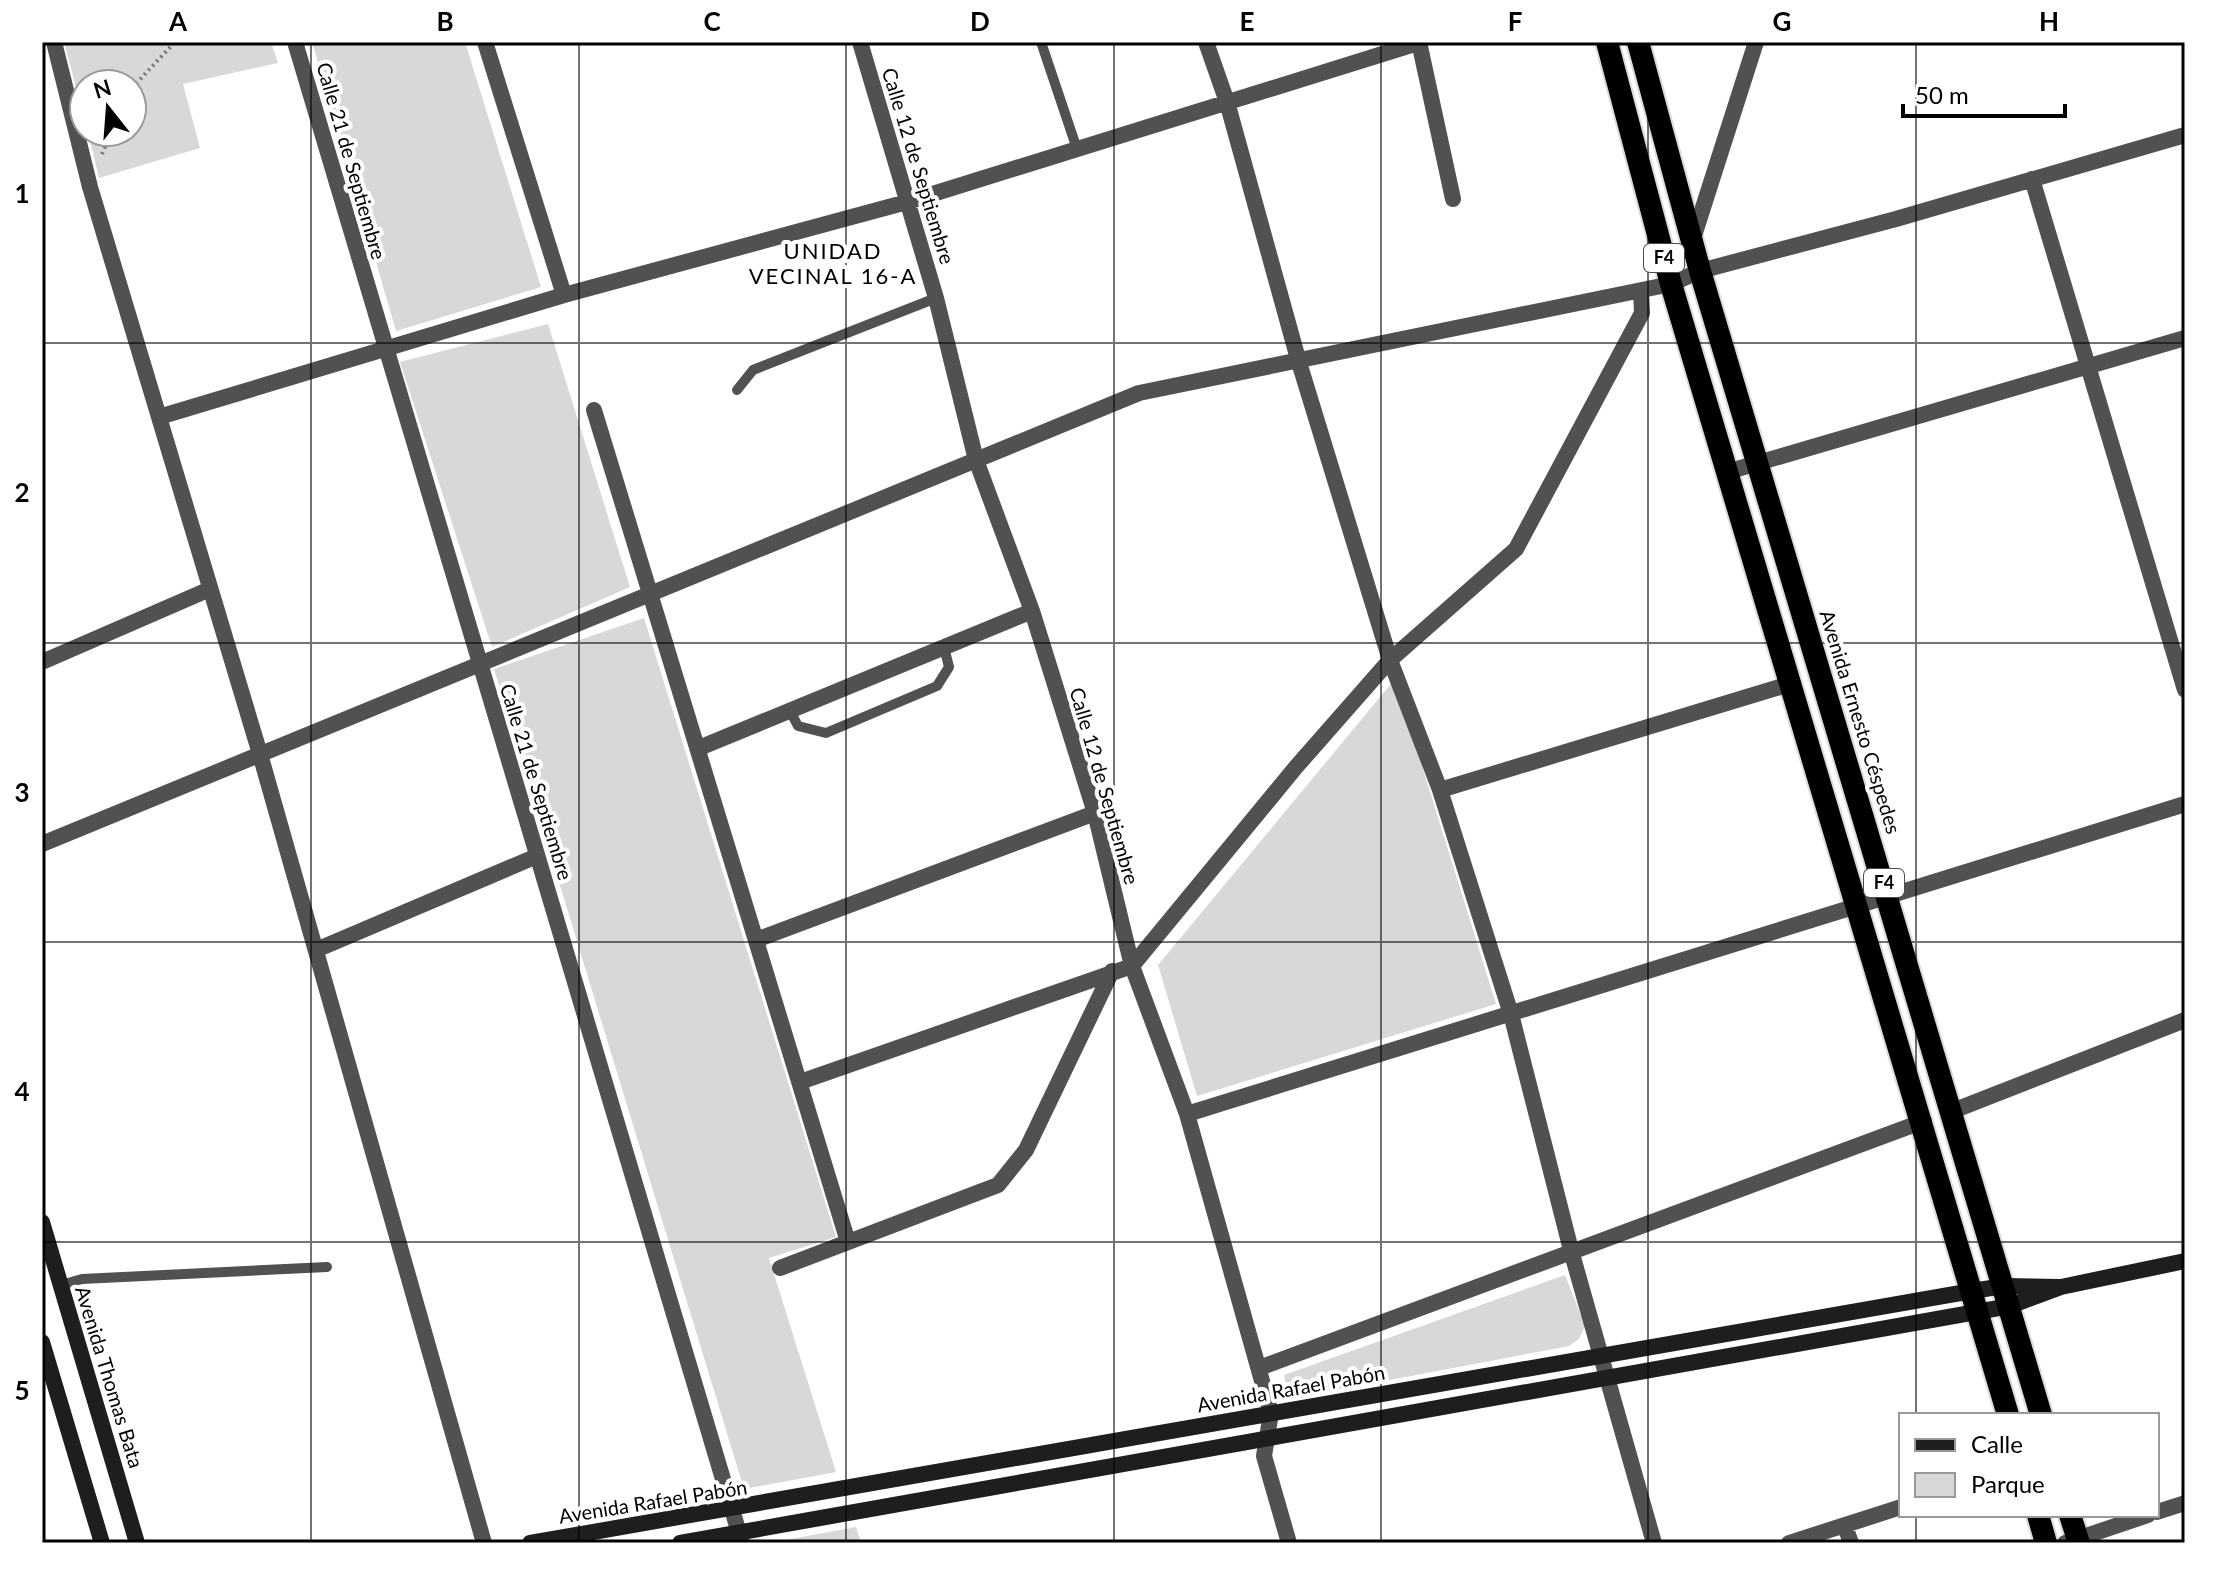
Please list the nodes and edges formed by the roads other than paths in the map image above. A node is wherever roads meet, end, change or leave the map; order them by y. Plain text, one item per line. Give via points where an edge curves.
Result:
1 (54, 42) edge
2 (295, 42) edge
3 (485, 42) edge
4 (860, 42) edge
5 (1041, 42) edge
6 (1206, 42) edge
7 (1420, 42) edge
8 (1607, 42) edge
9 (1638, 42) edge
10 (1756, 42) edge
11 (1227, 102) junction
12 (2185, 135) edge
13 (1077, 149) junction
14 (2032, 179) junction
15 (1453, 199) dead end
16 (907, 202) junction
17 (1692, 244) junction
18 (1700, 271) junction
19 (1671, 284) junction
20 (1641, 291) junction
21 (564, 295) junction
22 (936, 298) junction
23 (2185, 338) edge
24 (385, 351) junction
25 (1298, 359) junction
26 (2090, 368) junction
27 (737, 390) dead end
28 (594, 410) dead end
29 (159, 417) junction
30 (976, 460) junction
31 (1756, 461) junction
32 (1727, 472) junction
33 (210, 589) junction
34 (653, 593) junction
35 (1032, 611) junction
36 (944, 647) junction
37 (1390, 660) junction
38 (42, 662) edge
39 (480, 664) junction
40 (1793, 683) junction
41 (2185, 690) edge
42 (790, 711) junction
43 (699, 748) junction
44 (260, 754) junction
45 (1440, 790) junction
46 (2185, 804) edge
47 (1095, 813) junction
48 (42, 844) edge
49 (537, 856) junction
50 (1888, 894) junction
51 (1856, 905) junction
52 (756, 940) junction
53 (316, 950) junction
54 (1132, 966) junction
55 (1112, 971) junction
56 (1511, 1014) junction
57 (2185, 1020) edge
58 (800, 1082) junction
59 (1950, 1112) junction
60 (1187, 1114) junction
61 (1924, 1121) junction
62 (42, 1222) edge
63 (848, 1242) junction
64 (1572, 1254) junction
65 (2185, 1261) edge
66 (327, 1267) dead end
67 (780, 1268) dead end
68 (61, 1285) junction
69 (2007, 1296) junction
70 (1975, 1302) junction
71 (42, 1342) edge
72 (1602, 1355) junction
73 (1259, 1368) junction
74 (1608, 1378) junction
75 (1271, 1413) junction
76 (2007, 1413) edge
77 (2040, 1413) edge
78 (1267, 1437) junction
79 (2185, 1503) edge
80 (1899, 1508) edge
81 (733, 1510) junction
82 (2159, 1511) edge
83 (2039, 1517) edge
84 (2070, 1517) edge
85 (2143, 1517) edge
86 (1845, 1526) junction
87 (741, 1538) edge
88 (2074, 1542) edge
89 (102, 1543) edge
90 (137, 1543) edge
91 (484, 1543) edge
92 (530, 1543) edge
93 (680, 1543) edge
94 (1289, 1543) edge
95 (1654, 1543) edge
96 (1789, 1543) edge
97 (1851, 1543) edge
98 (2046, 1543) edge

1 - 29 street via 90,187
2 - 24 street, Calle 21 de Septiembre
3 - 21 street
4 - 16 street, Calle 12 de Septiembre
5 - 13 lane
6 - 11 street
7 - 11 street
7 - 15 street
8 - 19 highway, F4
9 - 17 highway, Avenida Ernesto Céspedes / F4
10 - 17 street
11 - 13 street
11 - 25 street
12 - 14 street
13 - 16 street
14 - 18 street
14 - 26 street
16 - 21 street
16 - 22 street, Calle 12 de Septiembre
17 - 18 highway, Avenida Ernesto Céspedes / F4
18 - 19 street
18 - 31 highway, Avenida Ernesto Céspedes / F4
19 - 20 street
19 - 32 highway, F4
20 - 25 street
20 - 37 street via 1642,313 1516,549
21 - 24 street
22 - 27 lane via 753,370
22 - 30 street, Calle 12 de Septiembre
23 - 26 street
24 - 29 street
24 - 39 street, Calle 21 de Septiembre
25 - 30 street via 1139,393
25 - 37 street
26 - 31 street
26 - 41 street
28 - 34 street
29 - 33 street
30 - 34 street
30 - 35 street, Calle 12 de Septiembre
31 - 32 street
31 - 50 highway, Avenida Ernesto Céspedes / F4
32 - 40 highway, F4
33 - 38 street
33 - 44 street
34 - 39 street
34 - 43 street
35 - 36 street
35 - 47 street, Calle 12 de Septiembre
36 - 42 street
36 - 42 lane via 949,667 937,686 826,733 798,726
37 - 45 street
37 - 54 street
39 - 44 street
39 - 49 street, Calle 21 de Septiembre
40 - 45 street
40 - 51 highway, F4
42 - 43 street
43 - 52 street
44 - 48 street
44 - 53 street
45 - 56 street
46 - 50 street
47 - 52 street
47 - 54 street, Calle 12 de Septiembre
49 - 53 street
49 - 81 street, Calle 21 de Septiembre
50 - 51 street
50 - 59 highway, Avenida Ernesto Céspedes / F4
51 - 56 street
51 - 61 highway, F4
52 - 58 street
53 - 91 street
54 - 55 street
54 - 60 street, Calle 12 de Septiembre
55 - 58 street
55 - 63 street via 1026,1150 998,1185
56 - 60 street
56 - 64 street
57 - 59 street
58 - 63 street
59 - 69 highway, Avenida Ernesto Céspedes / F4
60 - 73 street, Calle 12 de Septiembre
61 - 64 street
61 - 70 highway, F4
62 - 68 main road, Avenida Thomas Bata
63 - 67 street
64 - 72 street
64 - 73 street
65 - 69 main road, Avenida Rafael Pabón
66 - 68 lane via 82,1279
68 - 90 main road, Avenida Thomas Bata
69 - 70 main road, Avenida Rafael Pabón
69 - 77 highway, Avenida Ernesto Céspedes / F4
70 - 72 main road, Avenida Rafael Pabón
70 - 74 main road, Avenida Rafael Pabón
70 - 76 highway, F4
71 - 89 main road
72 - 74 street
72 - 75 main road, Avenida Rafael Pabón
73 - 75 street, Calle 12 de Septiembre
74 - 78 main road, Avenida Rafael Pabón
74 - 95 street
75 - 78 street, Calle 12 de Septiembre
75 - 81 main road, Avenida Rafael Pabón
78 - 87 main road, Avenida Rafael Pabón
78 - 94 street, Calle 12 de Septiembre via 1264,1456
79 - 82 street
80 - 86 street
81 - 87 street, Calle 21 de Septiembre
81 - 92 main road, Avenida Rafael Pabón
83 - 98 highway
84 - 88 highway
85 - 88 street
86 - 96 street
86 - 97 street
87 - 93 main road, Avenida Rafael Pabón

